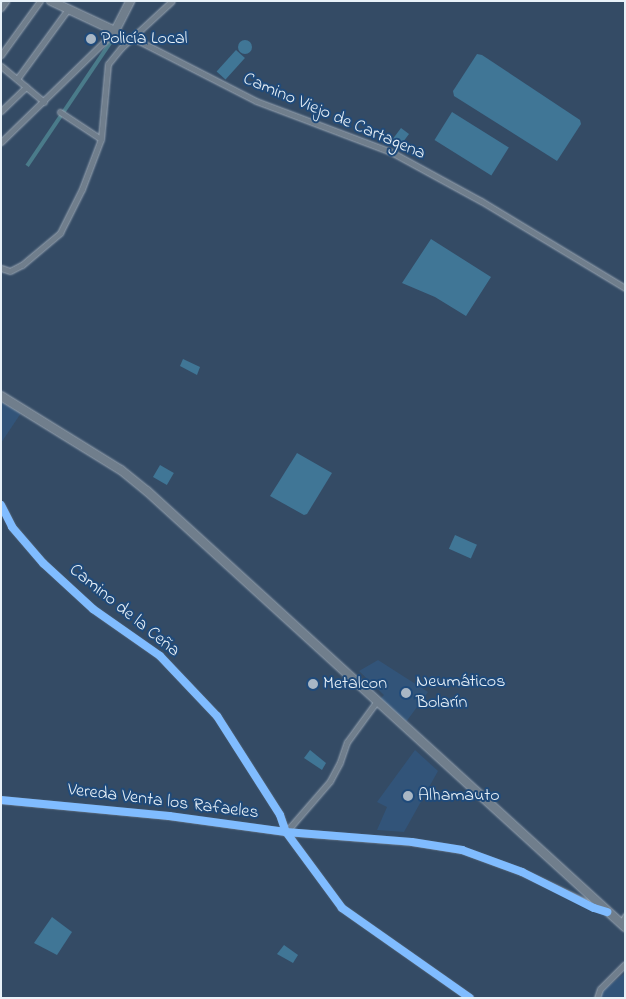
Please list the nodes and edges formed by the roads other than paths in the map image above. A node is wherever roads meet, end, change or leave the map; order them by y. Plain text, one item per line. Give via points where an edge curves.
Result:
1 (6, 1) edge
2 (40, 1) edge
3 (51, 1) edge
4 (130, 1) edge
5 (172, 1) edge
6 (1, 8) edge
7 (68, 9) junction
8 (115, 30) junction
9 (133, 38) junction
10 (1, 55) edge
11 (1, 66) edge
12 (17, 79) junction
13 (26, 87) junction
14 (44, 102) junction
15 (1, 111) edge
16 (60, 112) dead end
17 (101, 139) junction
18 (1, 142) edge
19 (1, 268) edge
20 (625, 288) edge
21 (1, 396) edge
22 (1, 505) edge
23 (377, 701) junction
24 (1, 800) edge
25 (286, 832) junction
26 (607, 912) junction
27 (624, 923) edge
28 (625, 964) edge
29 (470, 998) edge
30 (596, 998) edge

1 - 6 street
2 - 10 street
3 - 7 main road
4 - 8 main road
5 - 9 street
7 - 8 main road
7 - 12 street
8 - 14 street
9 - 17 street via 108,64
9 - 20 street, Camino Viejo de Cartagena via 256,101 391,152 481,200
11 - 12 street
12 - 13 street
13 - 14 street
13 - 15 street
14 - 18 street
16 - 17 street
17 - 19 street via 82,189 60,233 22,265 10,271
21 - 23 main road via 138,483
22 - 25 street, Camino de la Ceña via 12,527 43,563 93,609 160,656 217,716 280,815
23 - 25 street via 347,742 330,781
23 - 26 main road
24 - 25 street, Vereda Venta los Rafaeles via 169,816
25 - 26 street, Vereda Venta los Rafaeles via 412,842 472,852
25 - 29 street, Camino de la Ceña via 342,908
26 - 27 main road
28 - 30 street

